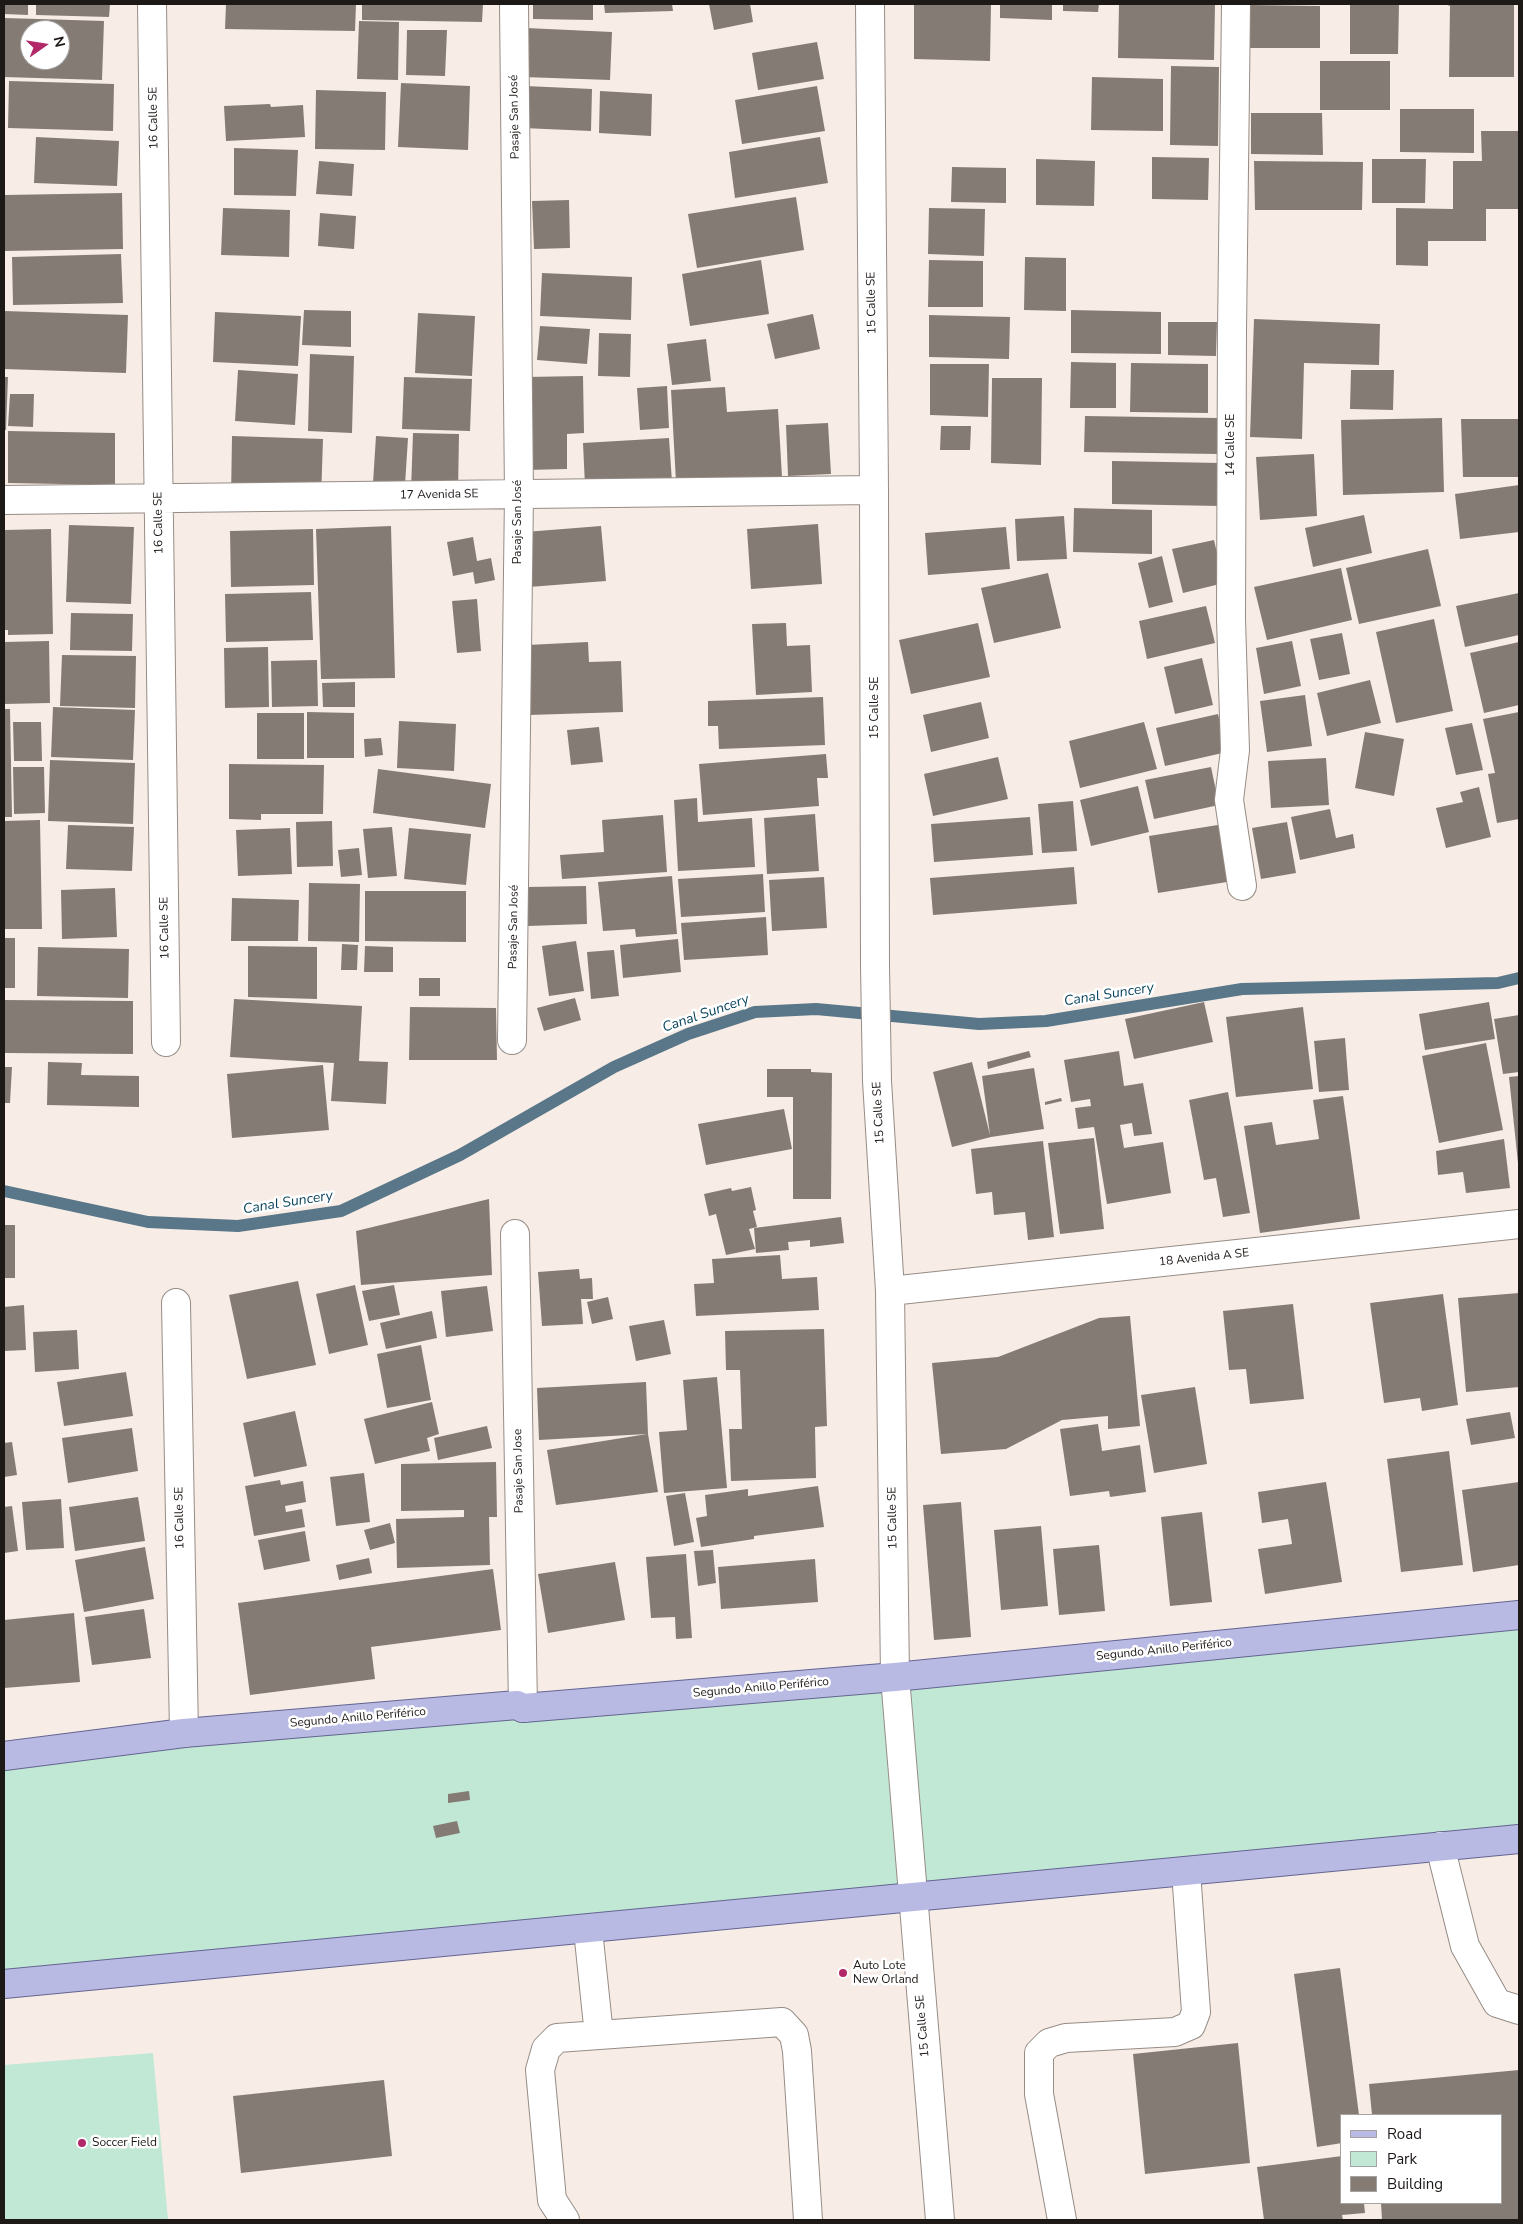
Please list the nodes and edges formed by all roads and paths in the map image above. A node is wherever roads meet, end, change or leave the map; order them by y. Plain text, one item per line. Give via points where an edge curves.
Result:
1 (152, 4) edge
2 (514, 4) edge
3 (870, 4) edge
4 (1236, 4) edge
5 (874, 490) junction
6 (519, 494) junction
7 (159, 498) junction
8 (4, 500) edge
9 (1242, 886) dead end
10 (512, 1040) dead end
11 (166, 1042) dead end
12 (1519, 1224) edge
13 (515, 1234) dead end
14 (890, 1291) junction
15 (176, 1303) dead end
16 (1519, 1615) edge
17 (895, 1677) junction
18 (523, 1708) junction
19 (184, 1733) junction
20 (4, 1756) edge
21 (1519, 1839) edge
22 (1440, 1846) junction
23 (1186, 1871) junction
24 (912, 1897) junction
25 (588, 1930) junction
26 (4, 1984) edge
27 (1519, 2010) edge
28 (599, 2035) junction
29 (566, 2220) edge
30 (808, 2220) edge
31 (940, 2220) edge
32 (1062, 2220) edge

1 - 7 street, 16 Calle SE
2 - 6 street, Pasaje San José
3 - 5 street, 15 Calle SE
4 - 9 street, 14 Calle SE via 1231,559 1235,750 1229,800
5 - 6 street, 17 Avenida SE
5 - 14 street, 15 Calle SE via 877,1082
6 - 7 street, 17 Avenida SE
6 - 10 street, Pasaje San José
7 - 8 street, 17 Avenida SE
7 - 11 street, 16 Calle SE
12 - 14 street, 18 Avenida A SE
13 - 18 street, Pasaje San Jose
14 - 17 street, 15 Calle SE
15 - 19 street, 16 Calle SE
16 - 17 main road, Segundo Anillo Periférico
17 - 18 main road, Segundo Anillo Periférico
17 - 24 street, 15 Calle SE
18 - 19 main road, Segundo Anillo Periférico via 517,1705
19 - 20 main road, Segundo Anillo Periférico
21 - 22 main road
22 - 23 main road
22 - 27 street via 1465,1946 1497,2003
23 - 24 main road
23 - 32 street via 1196,2012 1191,2025 1175,2032 1066,2038 1049,2043 1039,2053 1039,2094
24 - 25 main road
24 - 31 street, 15 Calle SE
25 - 26 main road
25 - 28 street
28 - 29 street via 557,2038 546,2049 540,2070 552,2200
28 - 30 street via 782,2022 794,2035 798,2051

